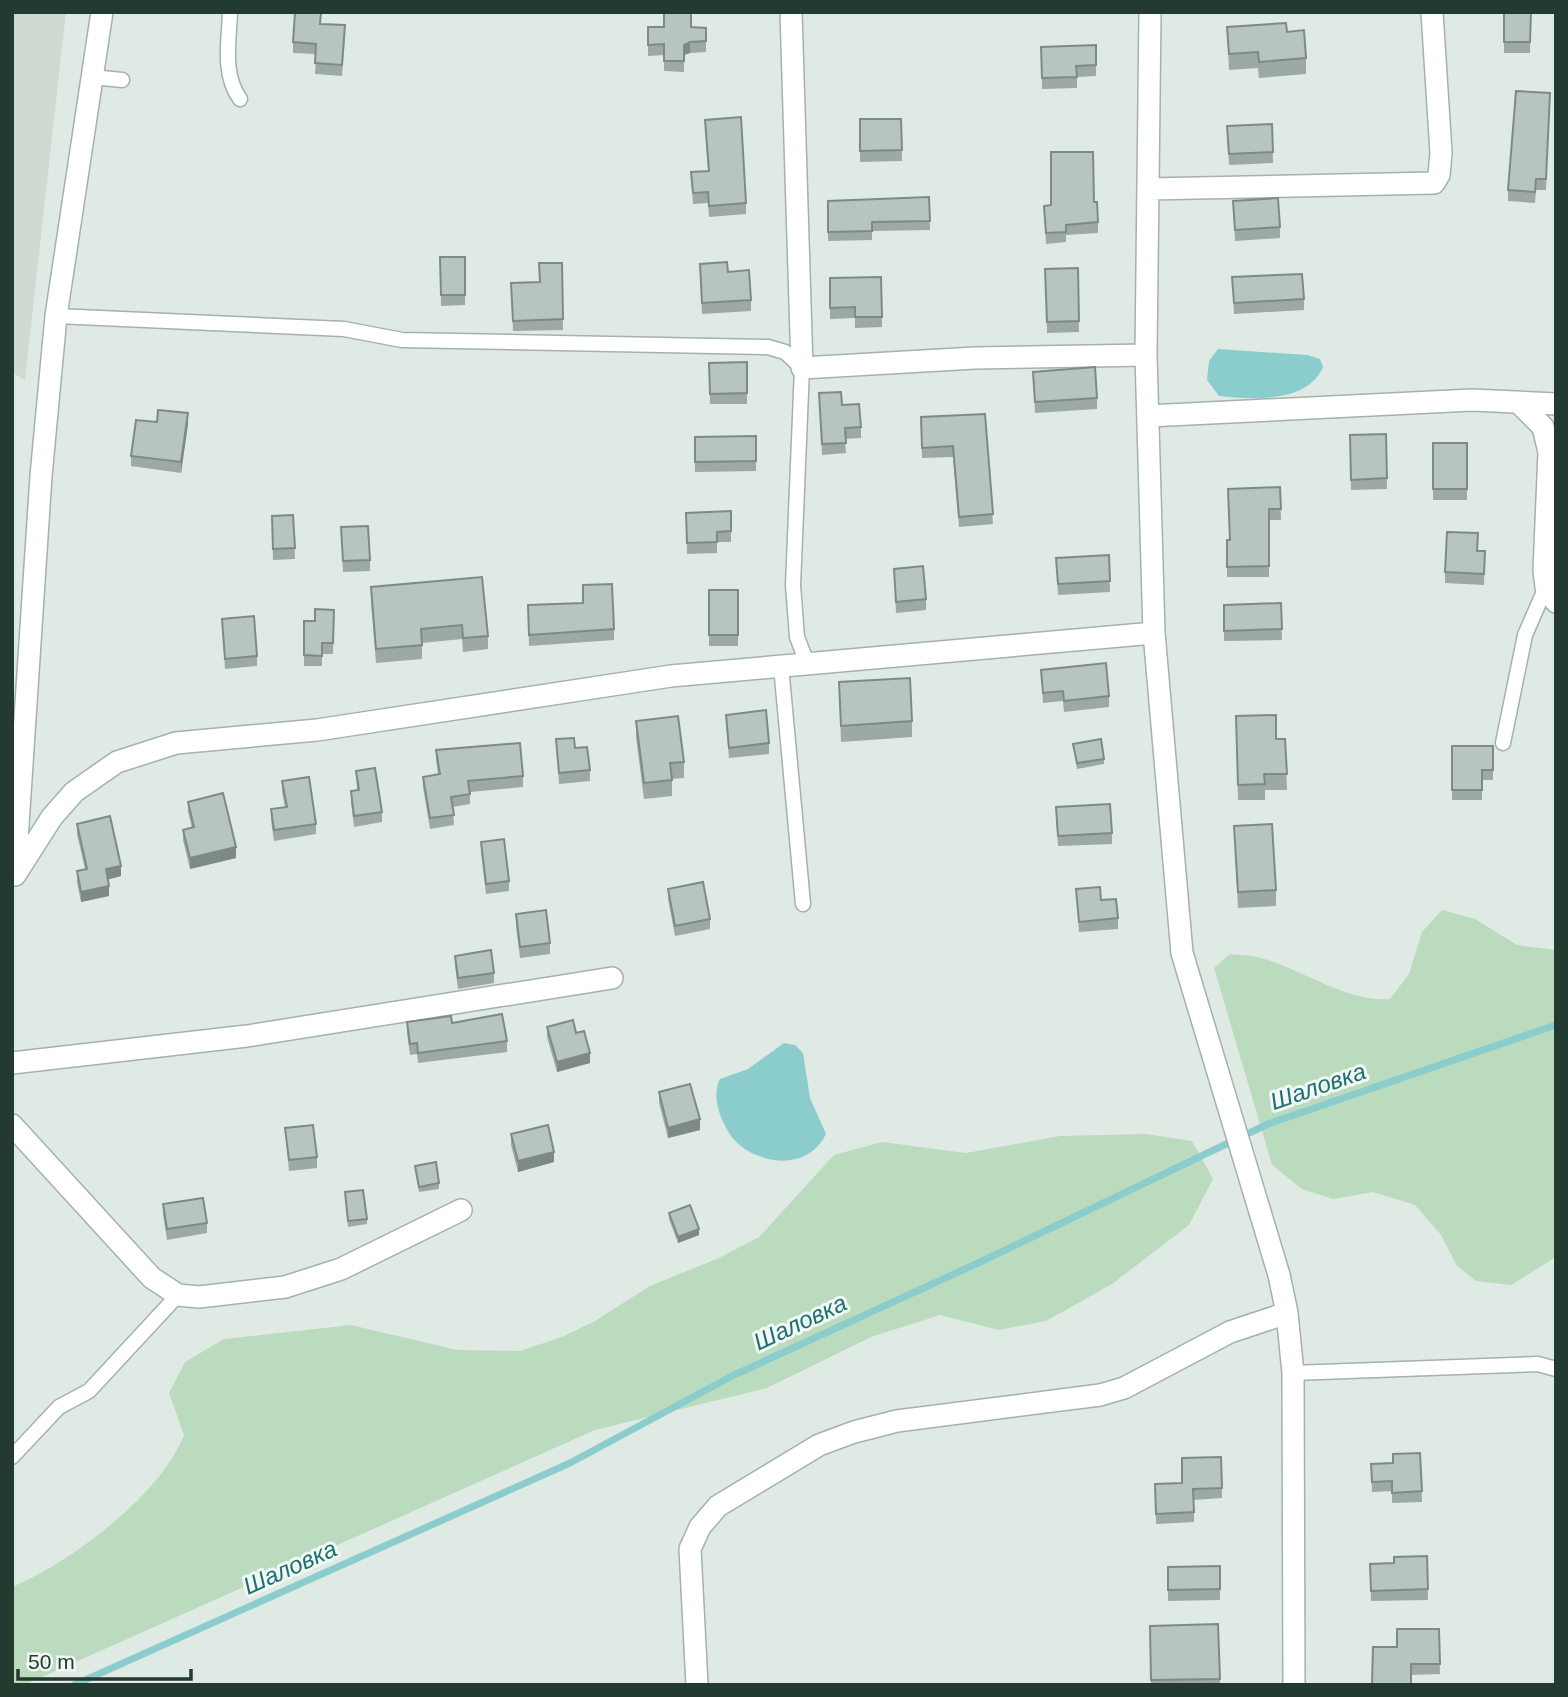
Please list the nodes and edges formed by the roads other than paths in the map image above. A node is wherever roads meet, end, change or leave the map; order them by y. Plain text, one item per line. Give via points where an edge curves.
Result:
1 (102, 12) edge
2 (230, 12) edge
3 (791, 12) edge
4 (1150, 12) edge
5 (1433, 12) edge
6 (92, 77) junction
7 (122, 80) dead end
8 (240, 99) dead end
9 (1148, 189) junction
10 (57, 316) junction
11 (1146, 355) junction
12 (802, 368) junction
13 (1518, 402) junction
14 (1556, 404) edge
15 (1148, 416) junction
16 (1551, 594) edge
17 (1154, 632) junction
18 (807, 663) junction
19 (781, 666) junction
20 (1503, 743) dead end
21 (13, 878) edge
22 (803, 904) dead end
23 (612, 978) dead end
24 (12, 1063) edge
25 (12, 1125) edge
26 (461, 1210) dead end
27 (178, 1295) junction
28 (1287, 1313) junction
29 (1556, 1369) edge
30 (1293, 1373) junction
31 (12, 1457) edge
32 (697, 1685) edge
33 (1294, 1685) edge

1 - 6 street
2 - 8 lane via 228,69 231,86
3 - 12 street
4 - 9 street
5 - 9 street via 1441,153 1434,183
6 - 7 lane
6 - 10 street
9 - 11 street
10 - 12 lane via 344,329 402,340 768,347 785,352
10 - 21 street
11 - 12 street
11 - 15 street
12 - 18 lane via 793,585 797,637
13 - 14 street
13 - 15 street via 1472,400
13 - 16 street via 1543,427 1549,452
15 - 17 street
16 - 20 lane via 1525,635
17 - 18 street
17 - 28 street via 1182,953
18 - 19 street
19 - 21 street via 671,676 317,730 176,743 145,751 117,762 74,792
19 - 22 lane
23 - 24 street via 247,1036
25 - 27 street via 152,1278
26 - 27 street via 312,1281 199,1297
27 - 31 lane via 89,1391 59,1407
28 - 30 street
28 - 32 street via 1230,1332 1124,1388 1100,1395 897,1421 855,1432 819,1445 718,1506 700,1527 691,1549
29 - 30 lane via 1538,1364
30 - 33 street

